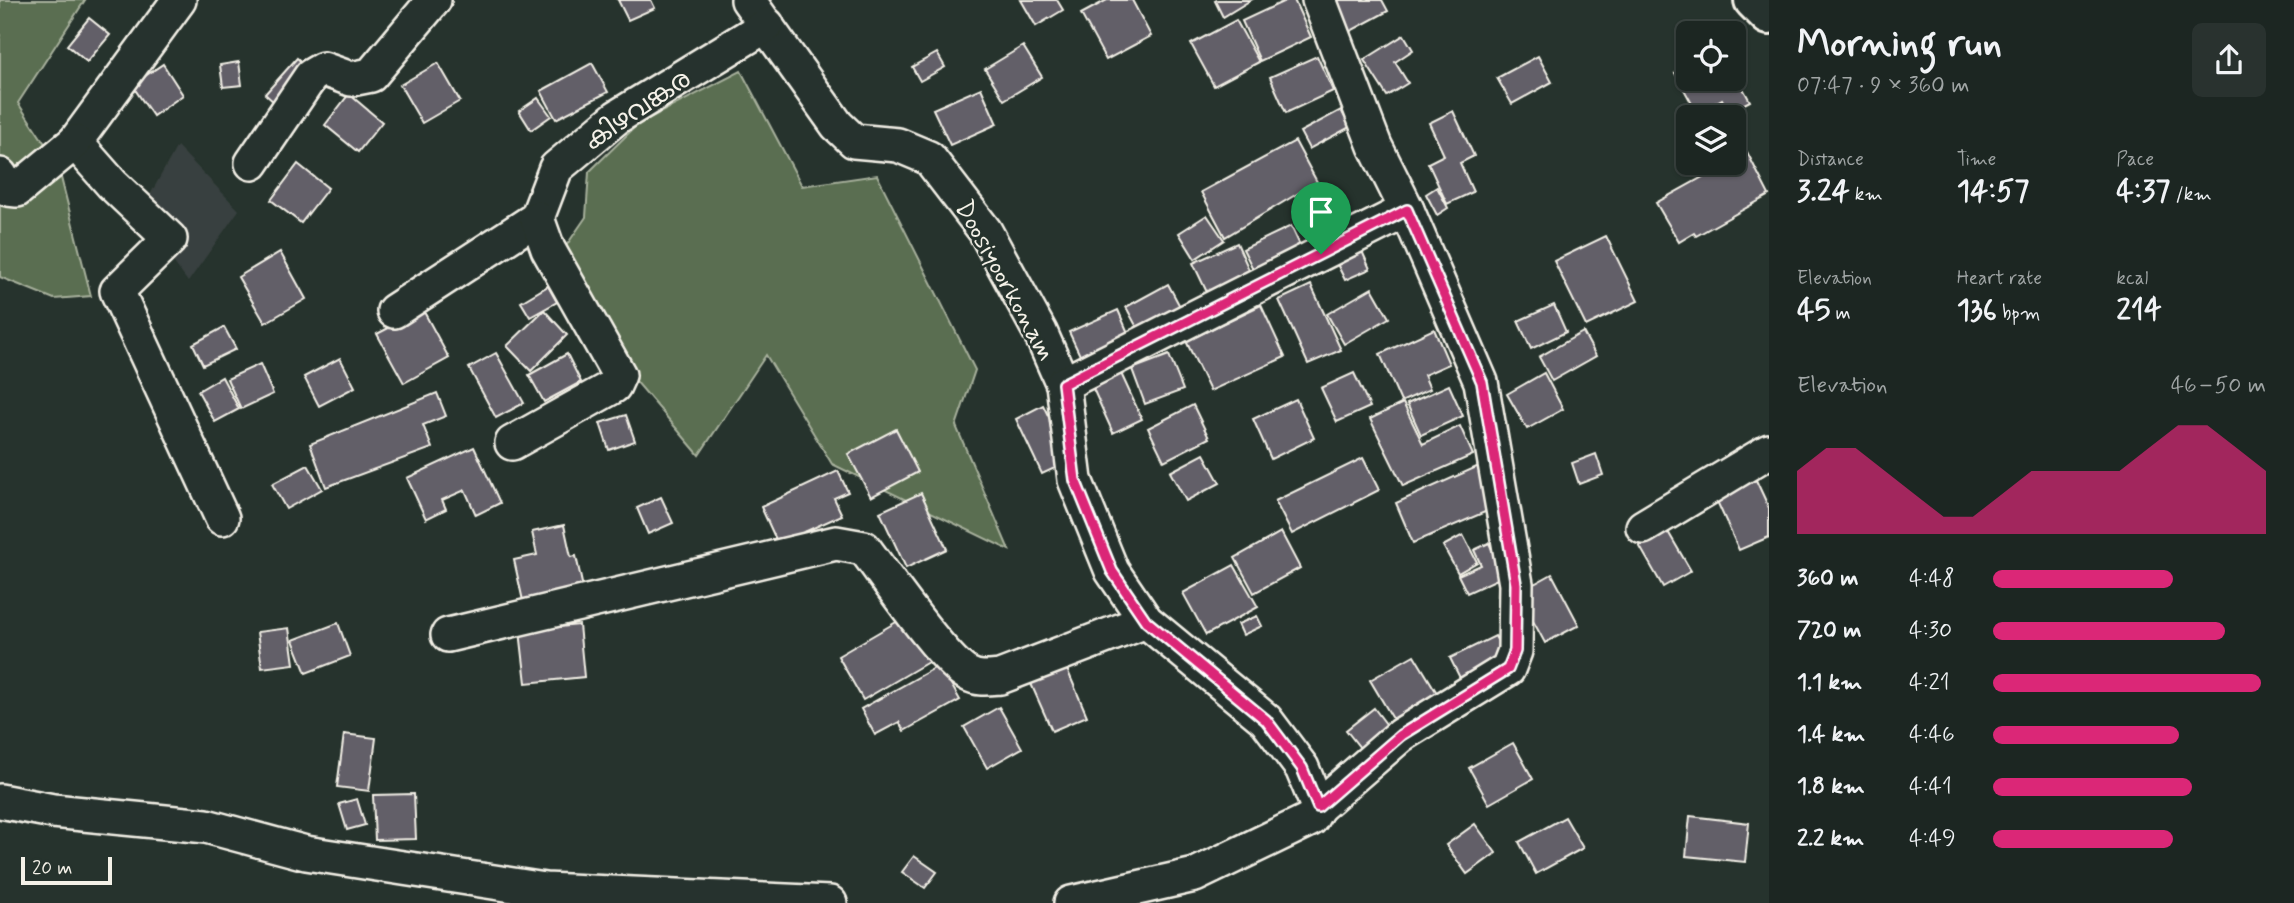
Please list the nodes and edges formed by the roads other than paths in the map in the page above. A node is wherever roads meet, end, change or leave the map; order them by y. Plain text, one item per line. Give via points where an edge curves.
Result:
1 (179, 0) edge
2 (434, 0) edge
3 (1319, 0) edge
4 (1754, 0) edge
5 (757, 12) edge
6 (1769, 15) edge
7 (75, 142) junction
8 (252, 163) dead end
9 (0, 175) edge
10 (1407, 210) junction
11 (537, 218) junction
12 (394, 311) dead end
13 (1063, 384) junction
14 (512, 443) dead end
15 (1769, 451) edge
16 (222, 518) dead end
17 (1643, 527) dead end
18 (1146, 621) junction
19 (448, 635) dead end
20 (0, 802) edge
21 (1318, 807) junction
22 (545, 897) edge
23 (830, 903) edge
24 (1071, 903) edge

1 - 7 street
2 - 8 street via 371,75 351,79 323,69 311,76
3 - 10 street via 1375,146
4 - 6 street
5 - 11 street, കിഴവങ്കര via 556,168
5 - 13 street, Doosiyoorkonam via 853,141 898,145 929,159 954,188 985,231
7 - 9 street via 18,190 8,190
7 - 16 street via 170,239 117,291
10 - 13 street
10 - 21 street via 1482,382 1516,584 1515,651 1508,669 1401,735
11 - 12 street
11 - 14 street via 548,249 619,375 614,386
13 - 18 street, Doosiyoorkonam via 1075,480 1112,571
15 - 17 street
18 - 19 street via 1000,677 983,679 966,674 947,656 864,548 836,543
18 - 21 street, Doosiyoorkonam via 1266,720 1302,768
20 - 22 street via 206,826 306,853
21 - 24 street via 1311,819 1195,875
22 - 23 street

